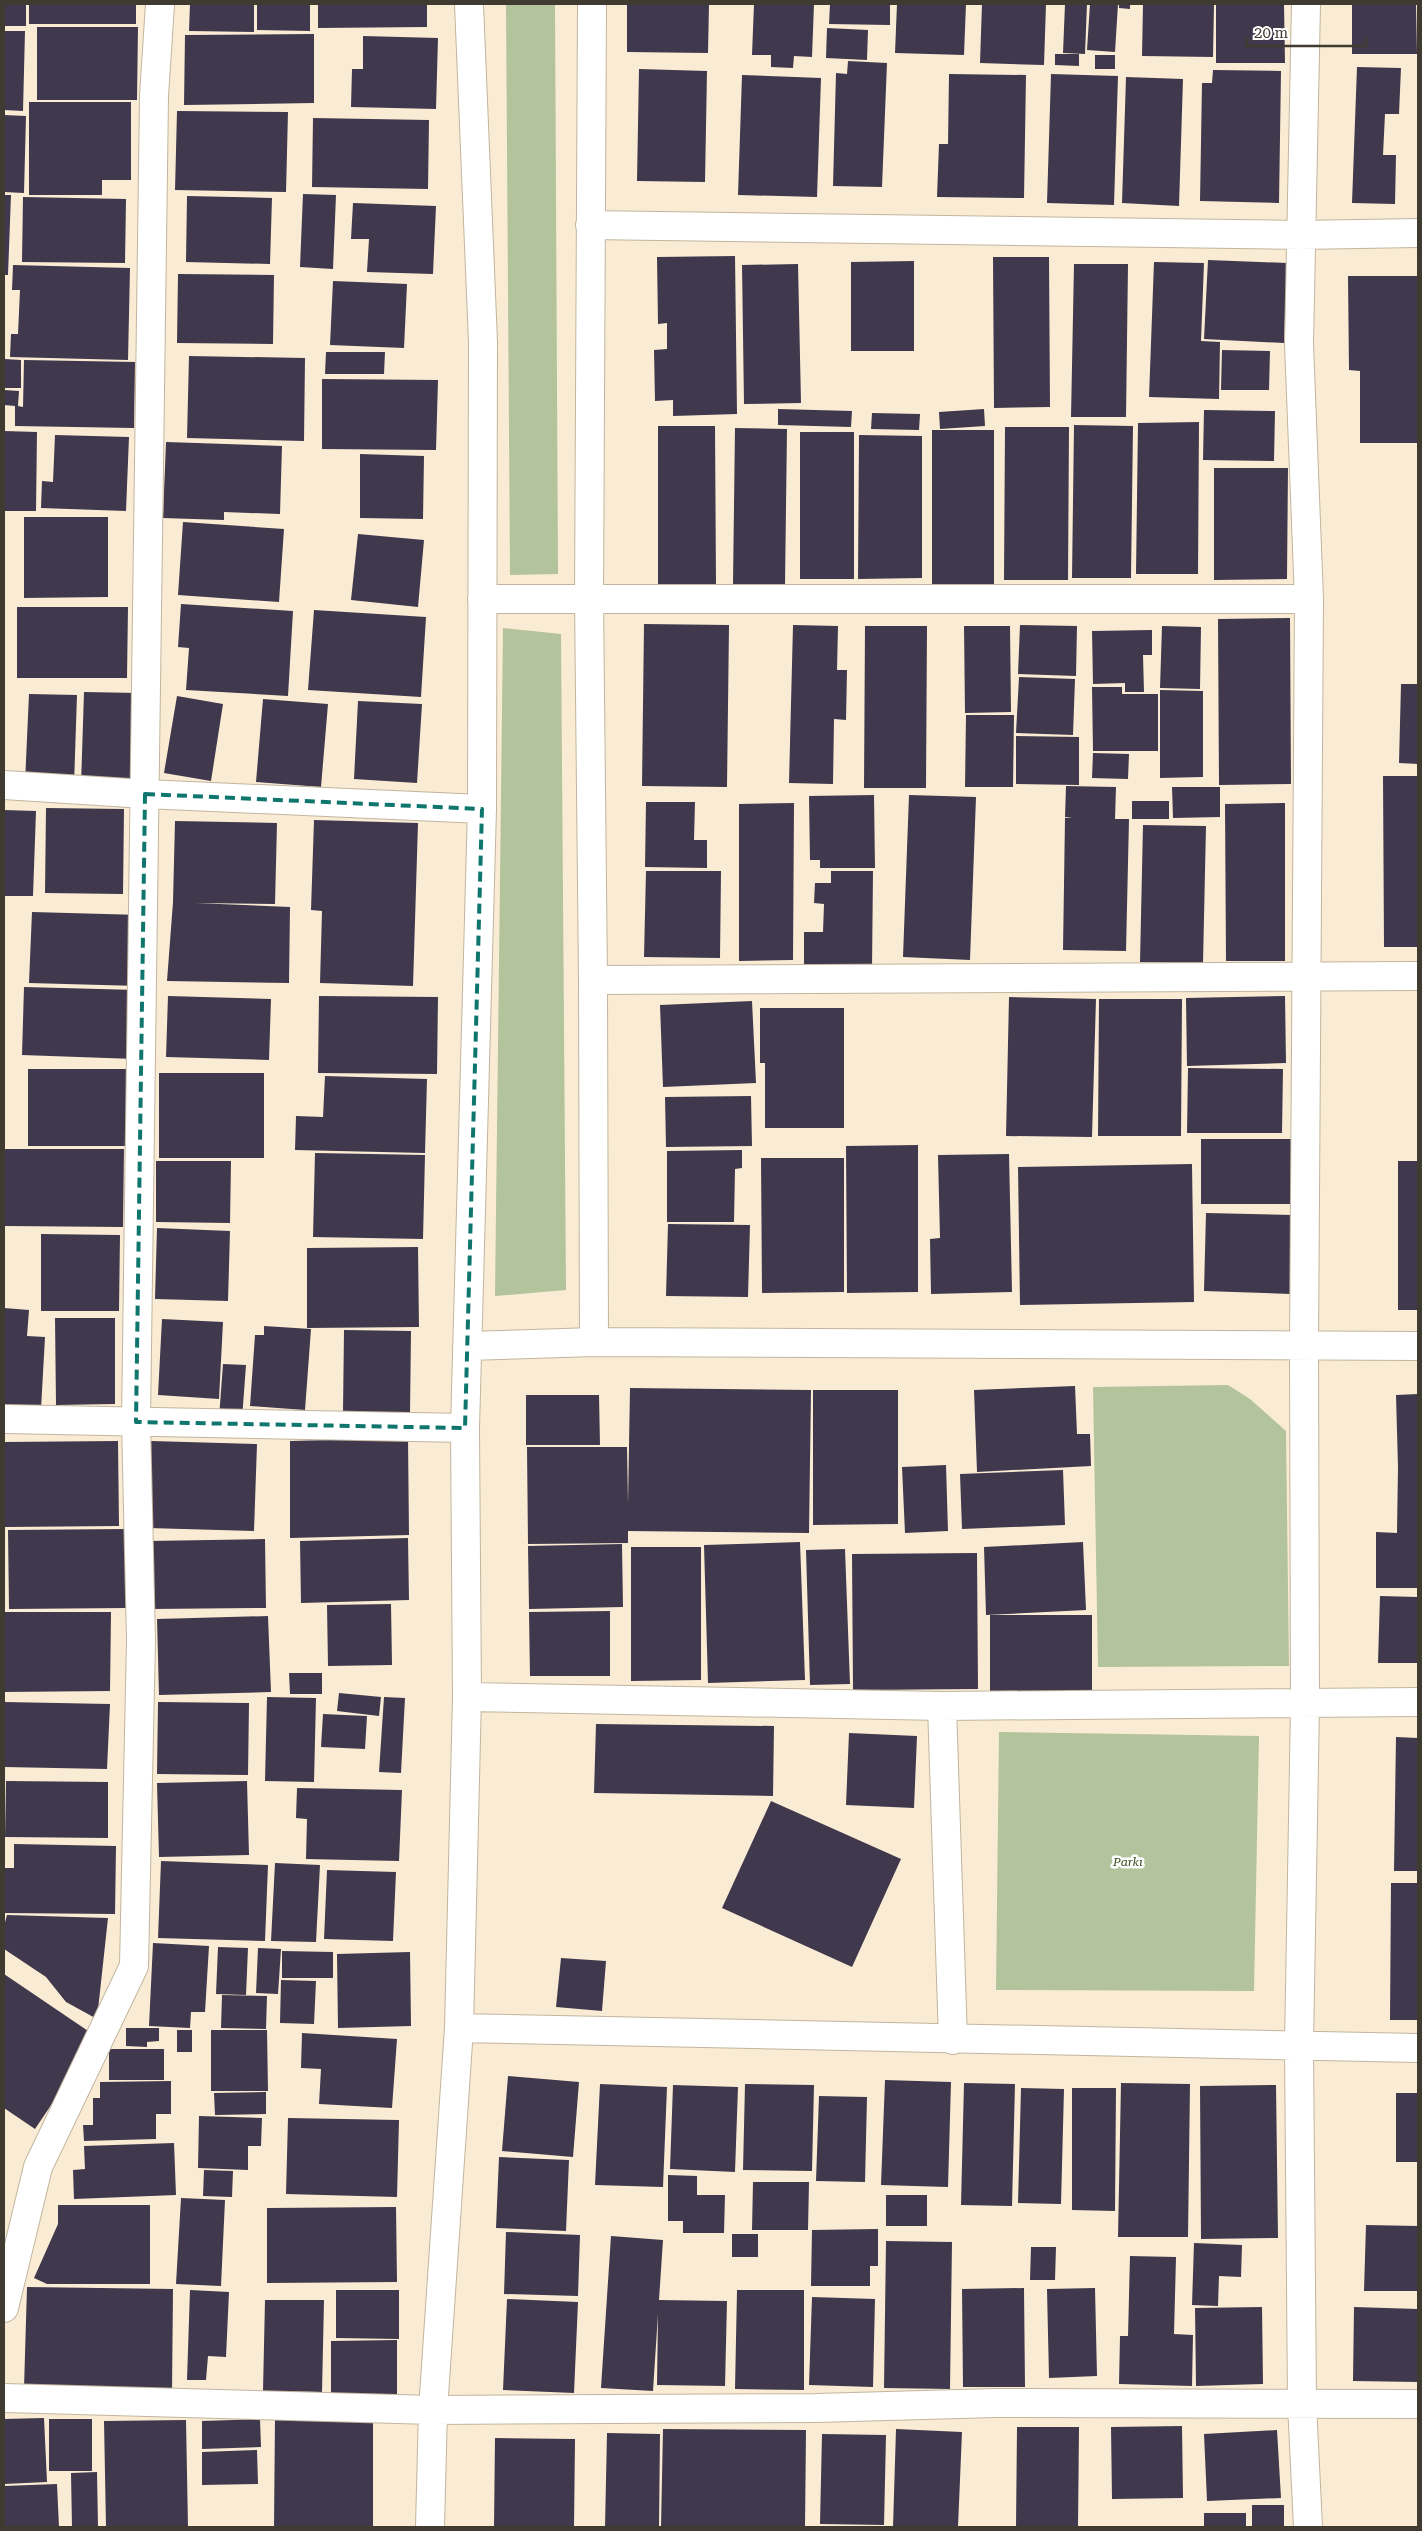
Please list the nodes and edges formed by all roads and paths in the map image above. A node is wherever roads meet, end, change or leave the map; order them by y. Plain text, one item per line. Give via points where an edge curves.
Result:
1 (160, 4) edge
2 (469, 4) edge
3 (592, 4) edge
4 (1306, 4) edge
5 (590, 225) junction
6 (1418, 233) edge
7 (1300, 235) junction
8 (482, 599) junction
9 (589, 599) junction
10 (1309, 600) junction
11 (4, 785) edge
12 (144, 794) junction
13 (482, 809) junction
14 (1306, 976) junction
15 (1418, 976) edge
16 (593, 980) junction
17 (594, 1342) junction
18 (467, 1346) junction
19 (1418, 1346) edge
20 (1304, 1347) junction
21 (4, 1419) edge
22 (136, 1422) junction
23 (465, 1428) junction
24 (467, 1697) junction
25 (1418, 1702) edge
26 (1305, 1704) junction
27 (942, 1706) junction
28 (459, 2028) junction
29 (953, 2040) junction
30 (1299, 2047) junction
31 (1418, 2048) edge
32 (4, 2308) edge
33 (4, 2398) edge
34 (1302, 2404) junction
35 (1418, 2404) edge
36 (433, 2410) junction
37 (430, 2527) edge
38 (1308, 2527) edge

1 - 12 street via 154,96
2 - 8 street via 483,342
3 - 5 street
4 - 7 street
5 - 7 street
5 - 9 street
6 - 7 street
7 - 10 street via 1299,344
8 - 9 street
8 - 13 street
9 - 10 street
9 - 16 street
10 - 14 street
11 - 12 street
12 - 13 street
12 - 22 street
13 - 18 street
14 - 15 street
14 - 16 street
14 - 20 street
16 - 17 street
17 - 18 street
17 - 20 street
18 - 23 street
19 - 20 street
20 - 26 street
21 - 22 street
22 - 23 street
22 - 32 street via 141,1640 134,1966 38,2167
23 - 24 street
24 - 27 street
24 - 28 street
25 - 26 street
26 - 27 street
26 - 30 street
27 - 29 street
28 - 29 street
28 - 36 street
29 - 30 street
30 - 31 street
30 - 34 street
33 - 36 street
34 - 35 street
34 - 36 street via 996,2403 807,2408
34 - 38 street
36 - 37 street

